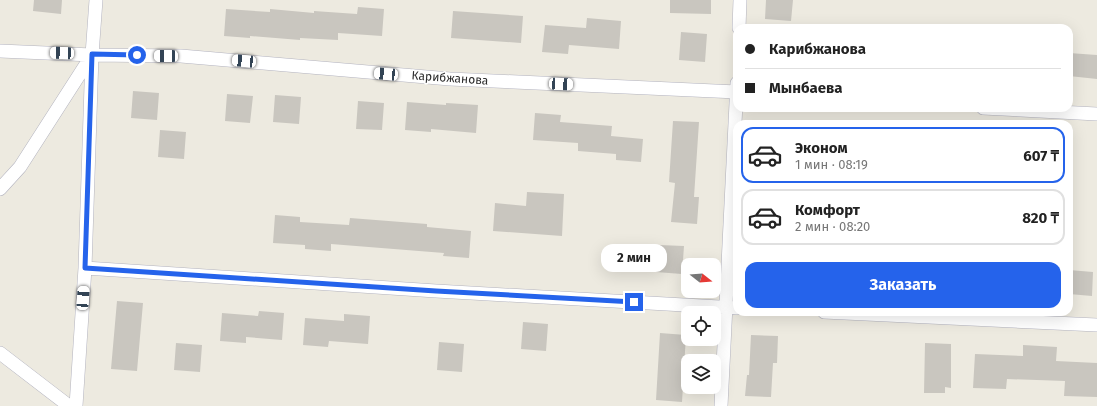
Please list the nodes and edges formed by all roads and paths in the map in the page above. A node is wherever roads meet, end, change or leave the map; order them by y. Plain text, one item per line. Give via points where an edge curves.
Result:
1 (96, 0) edge
2 (740, 0) edge
3 (739, 24) edge
4 (0, 51) edge
5 (92, 54) junction
6 (733, 92) edge
7 (1059, 112) edge
8 (1097, 114) edge
9 (0, 189) edge
10 (733, 265) edge
11 (85, 268) junction
12 (732, 308) edge
13 (908, 316) edge
14 (1097, 325) edge
15 (0, 353) edge
16 (69, 406) edge
17 (76, 406) edge
18 (721, 406) edge

1 - 5 street
2 - 3 street
4 - 5 street, Карибжанова
5 - 6 street, Карибжанова via 181,56 450,79
5 - 9 street via 20,167
5 - 11 street
7 - 8 street
10 - 12 street
11 - 12 street
11 - 17 street
12 - 18 street
13 - 14 street
15 - 16 street

